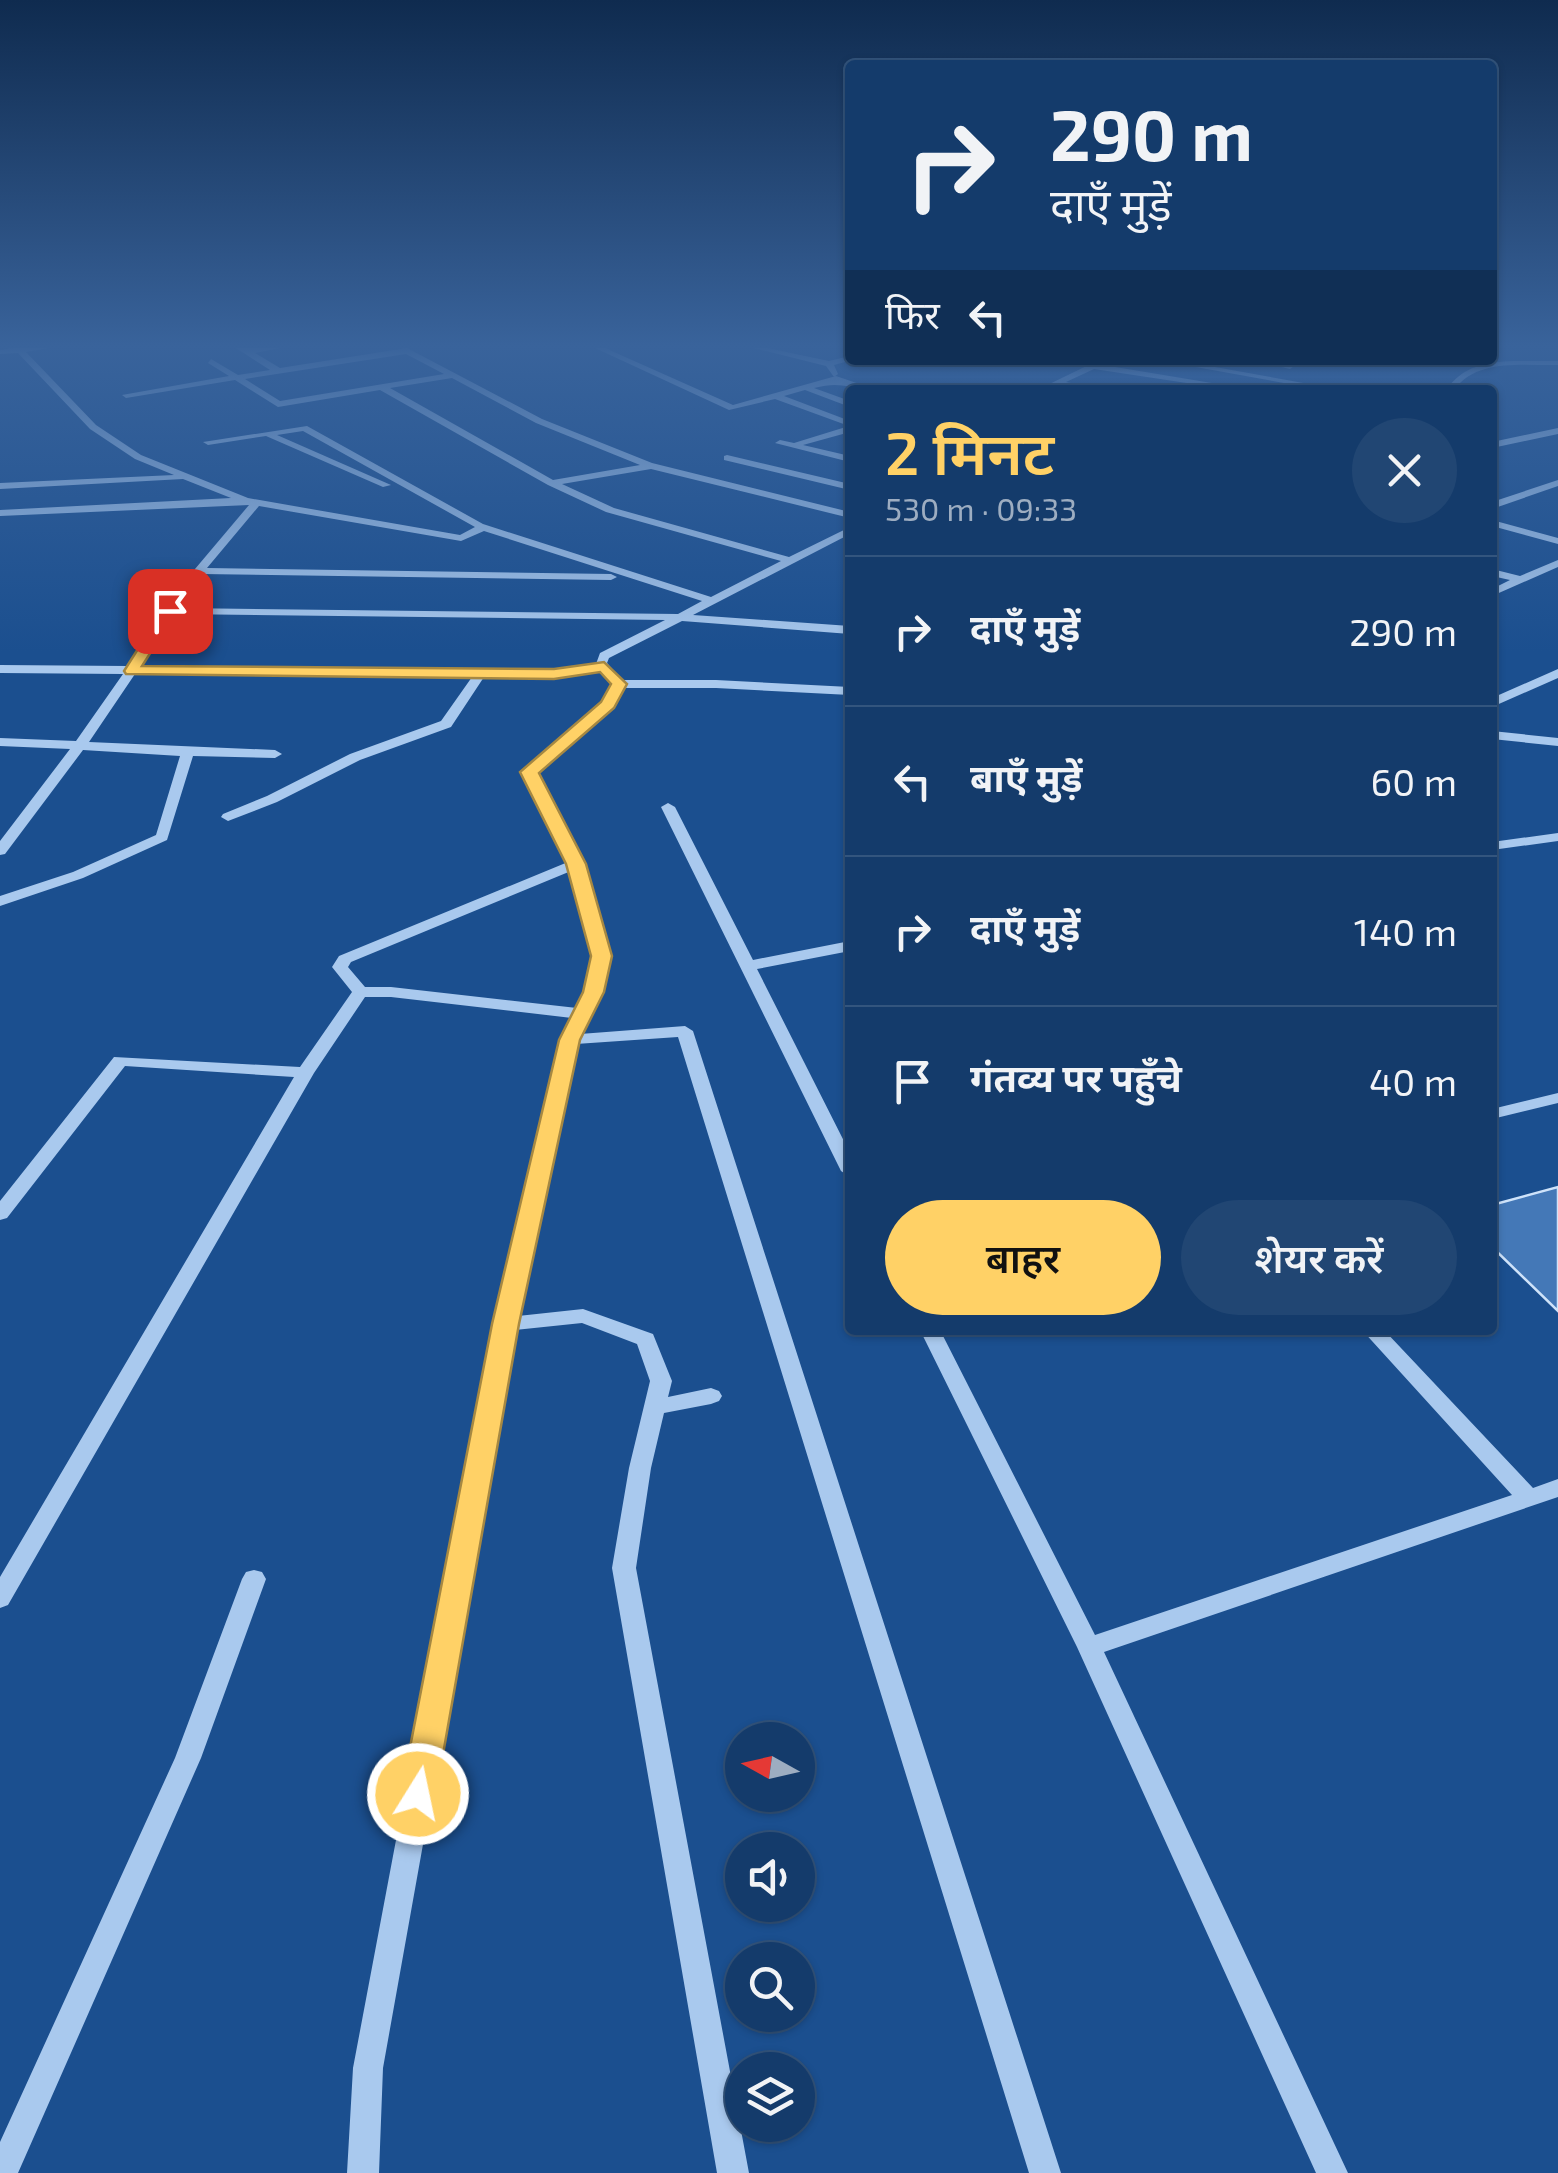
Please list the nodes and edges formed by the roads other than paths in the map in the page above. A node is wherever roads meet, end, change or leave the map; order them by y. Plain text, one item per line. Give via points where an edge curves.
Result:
1 (127, 449) edge
2 (303, 449) edge
3 (343, 449) edge
4 (491, 449) edge
5 (610, 449) edge
6 (808, 449) edge
7 (845, 457) edge
8 (726, 458) dead end
9 (651, 466) junction
10 (189, 478) junction
11 (1558, 483) edge
12 (551, 484) junction
13 (845, 485) edge
14 (0, 486) edge
15 (251, 502) junction
16 (1497, 504) edge
17 (0, 512) edge
18 (845, 514) edge
19 (1497, 524) edge
20 (481, 526) junction
21 (845, 532) edge
22 (1558, 540) edge
23 (789, 560) junction
24 (1558, 563) edge
25 (198, 571) junction
26 (1497, 573) edge
27 (632, 577) junction
28 (1521, 580) junction
29 (1497, 591) edge
30 (710, 600) junction
31 (170, 611) junction
32 (678, 616) junction
33 (845, 628) edge
34 (604, 667) junction
35 (0, 669) edge
36 (132, 671) junction
37 (481, 673) junction
38 (1558, 673) edge
39 (619, 684) junction
40 (845, 691) edge
41 (1497, 701) edge
42 (1497, 736) edge
43 (0, 742) edge
44 (1558, 742) edge
45 (82, 744) junction
46 (275, 754) dead end
47 (187, 755) junction
48 (668, 808) dead end
49 (228, 817) dead end
50 (1558, 837) edge
51 (1497, 845) edge
52 (0, 851) edge
53 (576, 864) junction
54 (0, 900) edge
55 (845, 947) edge
56 (747, 966) junction
57 (360, 992) junction
58 (582, 1014) junction
59 (570, 1040) junction
60 (305, 1073) junction
61 (1558, 1098) edge
62 (1497, 1113) edge
63 (845, 1161) edge
64 (0, 1214) edge
65 (505, 1324) junction
66 (933, 1335) edge
67 (1377, 1335) edge
68 (711, 1396) dead end
69 (655, 1406) junction
70 (1558, 1488) edge
71 (1528, 1497) junction
72 (254, 1579) dead end
73 (0, 1598) edge
74 (1089, 1646) junction
75 (2, 2173) edge
76 (363, 2173) edge
77 (733, 2173) edge
78 (1045, 2173) edge
79 (1332, 2173) edge

1 - 10 street
2 - 20 street
3 - 20 street
4 - 12 street
5 - 9 street
6 - 7 street
8 - 13 street
9 - 12 street
9 - 18 street
10 - 14 street
10 - 15 street
11 - 16 street
12 - 23 street via 610,510
15 - 17 street
15 - 20 street via 461,538
15 - 25 street
19 - 22 street
20 - 27 street
21 - 23 street
23 - 30 street
24 - 28 street
25 - 27 street
25 - 31 street
26 - 28 street
27 - 30 street
28 - 29 street
30 - 32 street
31 - 32 street
31 - 36 street
32 - 33 street
32 - 34 street via 604,656
34 - 37 street
34 - 39 street
35 - 36 street
36 - 37 street
36 - 45 street
37 - 49 street via 446,724 354,757
38 - 41 street
39 - 40 street
39 - 53 street via 608,704 529,772
42 - 44 street
43 - 45 street
45 - 47 street
45 - 52 street
46 - 47 street
47 - 54 street via 162,836 78,875
48 - 56 street
50 - 51 street
53 - 57 street via 345,959 340,967
53 - 58 street via 602,956
55 - 56 street
56 - 63 street
57 - 58 street
57 - 60 street
58 - 59 street
59 - 65 street
59 - 78 street via 685,1030
60 - 64 street via 120,1061
60 - 73 street
61 - 62 street
65 - 69 street via 582,1316 646,1339 661,1381
65 - 76 street via 368,2068
66 - 74 street
67 - 71 street
68 - 69 street
69 - 77 street via 624,1568
70 - 71 street
71 - 74 street
72 - 75 street via 188,1758
74 - 79 street

